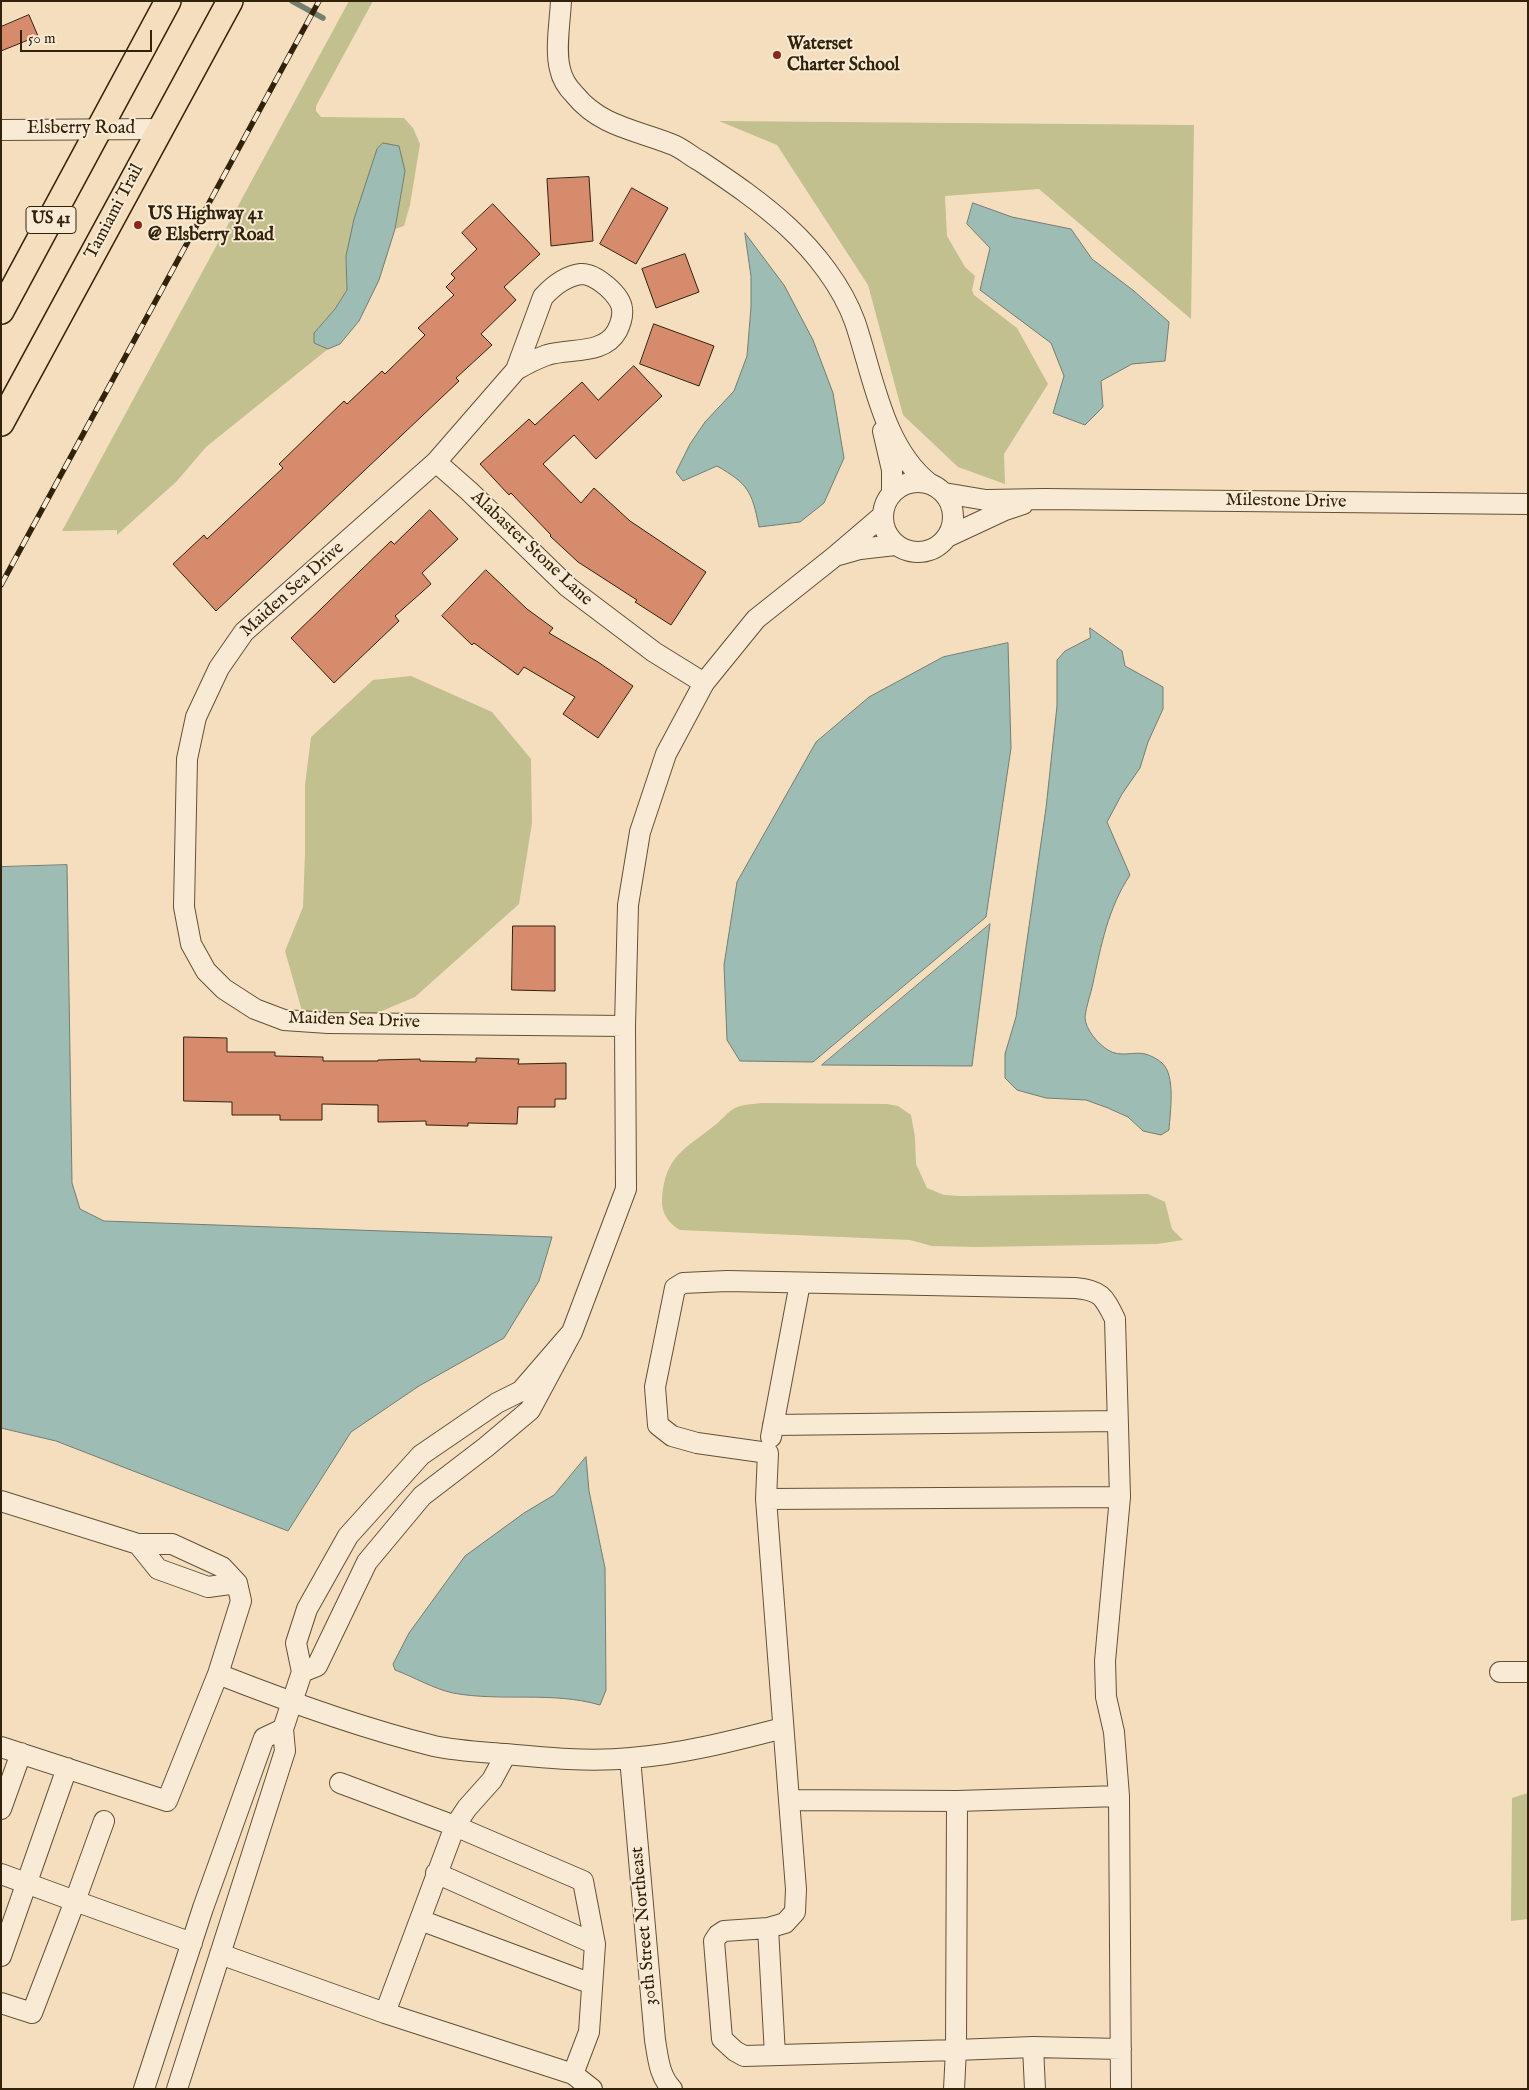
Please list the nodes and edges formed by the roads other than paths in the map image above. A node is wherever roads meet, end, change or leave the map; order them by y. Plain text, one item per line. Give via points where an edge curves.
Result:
1 (168, 1) edge
2 (230, 1) edge
3 (561, 1) edge
4 (565, 1) edge
5 (560, 34) junction
6 (100, 129) junction
7 (160, 129) junction
8 (1, 130) edge
9 (1, 312) edge
10 (516, 370) junction
11 (877, 397) junction
12 (1, 423) edge
13 (436, 462) junction
14 (937, 489) junction
15 (892, 493) junction
16 (1044, 499) junction
17 (1528, 504) edge
18 (882, 516) junction
19 (947, 537) junction
20 (895, 545) junction
21 (834, 557) junction
22 (704, 683) junction
23 (625, 1026) junction
24 (800, 1283) junction
25 (572, 1332) junction
26 (1117, 1421) junction
27 (773, 1425) junction
28 (768, 1453) junction
29 (1120, 1497) junction
30 (766, 1499) junction
31 (1, 1501) edge
32 (138, 1544) junction
33 (236, 1583) junction
34 (302, 1672) junction
35 (1500, 1672) dead end
36 (1528, 1672) edge
37 (218, 1674) junction
38 (292, 1703) junction
39 (783, 1728) junction
40 (283, 1729) junction
41 (1, 1746) edge
42 (21, 1753) junction
43 (506, 1754) junction
44 (630, 1758) junction
45 (67, 1768) junction
46 (340, 1782) dead end
47 (1119, 1796) junction
48 (789, 1800) junction
49 (957, 1801) junction
50 (1, 1809) edge
51 (104, 1821) dead end
52 (455, 1826) junction
53 (436, 1873) junction
54 (1, 1874) edge
55 (28, 1884) junction
56 (75, 1901) junction
57 (420, 1920) junction
58 (768, 1928) junction
59 (192, 1943) junction
60 (595, 1944) junction
61 (220, 1954) junction
62 (1, 1956) edge
63 (592, 1984) junction
64 (1, 2002) edge
65 (385, 2013) junction
66 (1033, 2047) junction
67 (1120, 2049) junction
68 (956, 2050) junction
69 (775, 2055) junction
70 (573, 2074) junction
71 (667, 2087) edge
72 (144, 2089) edge
73 (177, 2089) edge
74 (592, 2089) edge
75 (954, 2089) edge
76 (1035, 2089) edge
77 (1120, 2089) edge

1 - 6 main road, US 41
2 - 7 main road, Tamiami Trail / US 41
3 - 5 street
4 - 5 street
5 - 11 street via 560,70 568,87 585,108 605,121 672,144 730,181 787,226 804,244 828,273 848,307
6 - 7 street, Elsberry Road
6 - 8 street, Elsberry Road
6 - 9 main road, US 41
7 - 12 main road, Tamiami Trail / US 41
10 - 10 street via 548,355 607,343 618,330 622,317 619,302 606,286 590,275 582,274 560,281 543,297
10 - 13 street, Maiden Sea Drive
11 - 14 street via 894,438 909,463
11 - 15 street via 892,470
13 - 22 street, Alabaster Stone Lane via 568,587 654,652
13 - 23 street, Maiden Sea Drive via 244,632 219,668 196,718 187,759 184,907 191,944 206,971 224,989 255,1009 284,1020
14 - 15 street, Milestone Drive via 920,482 910,483
14 - 16 street, Milestone Drive via 986,500
14 - 19 street via 949,501 953,519
15 - 18 street
16 - 17 street, Milestone Drive
16 - 19 street, Milestone Drive via 1004,510
18 - 20 street via 883,526
18 - 21 street
19 - 20 street, Milestone Drive via 939,546 917,553
20 - 21 street, Milestone Drive via 860,549
21 - 22 street via 756,619
22 - 23 street via 666,754 640,832 628,905
23 - 25 street via 626,1189
24 - 26 street via 1075,1288 1099,1293 1115,1320
24 - 27 street
24 - 28 street via 691,1282 675,1288 656,1387 658,1425 672,1436 719,1448
25 - 34 street via 530,1410 422,1496 367,1562 317,1666
25 - 34 street via 521,1391 497,1403 421,1456 348,1536 308,1609 296,1643
26 - 27 street
26 - 29 street
27 - 28 street
28 - 30 street
29 - 30 street
29 - 47 street via 1105,1661 1106,1697 1114,1732
30 - 39 street
31 - 32 street
32 - 33 street via 172,1544 222,1567
32 - 33 street via 158,1569 208,1587
33 - 37 street via 241,1601
34 - 38 street
35 - 36 street
37 - 38 street
37 - 45 street via 167,1801
38 - 40 street
38 - 43 street via 436,1746
39 - 44 street via 704,1747
39 - 48 street
40 - 59 street via 264,1738
40 - 61 street via 285,1751
41 - 42 street
42 - 45 street
42 - 50 street
43 - 44 street via 544,1758
43 - 52 street via 492,1780
44 - 71 street, 30th Street Northeast via 656,2040
45 - 55 street
46 - 52 street
47 - 49 street
47 - 67 street
48 - 49 street
48 - 58 street via 795,1912 785,1923
49 - 68 street
51 - 56 street
52 - 53 street
52 - 60 street via 583,1880
53 - 57 street
53 - 60 street
54 - 55 street
55 - 56 street
55 - 62 street
56 - 59 street
56 - 64 street via 32,2013
57 - 63 street
57 - 65 street
58 - 69 street
58 - 69 street via 724,1931 714,1942 722,2039 744,2056
59 - 72 street
60 - 63 street
61 - 65 street
61 - 73 street
63 - 70 street via 590,2032
65 - 70 street
66 - 67 street
66 - 68 street
66 - 76 street
67 - 77 street
68 - 69 street
68 - 75 street
70 - 74 street

